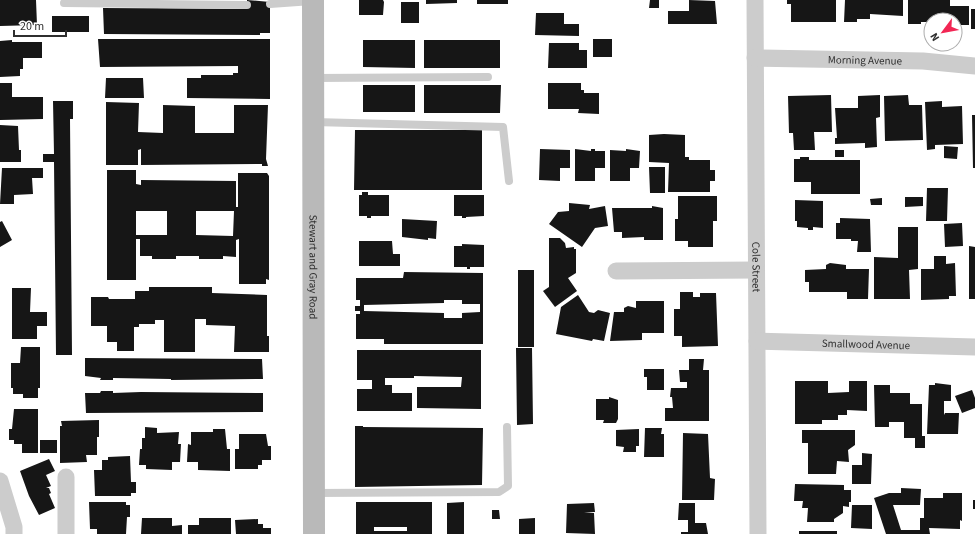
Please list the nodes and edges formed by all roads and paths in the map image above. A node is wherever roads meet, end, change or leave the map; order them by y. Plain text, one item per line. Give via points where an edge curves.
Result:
1 (313, 0) edge
2 (755, 0) edge
3 (64, 3) dead end
4 (270, 4) dead end
5 (246, 5) dead end
6 (755, 58) junction
7 (975, 66) edge
8 (488, 77) dead end
9 (313, 78) junction
10 (313, 122) junction
11 (509, 181) dead end
12 (756, 270) junction
13 (616, 271) dead end
14 (757, 341) junction
15 (975, 346) edge
16 (507, 428) dead end
17 (66, 477) dead end
18 (0, 480) edge
19 (314, 494) junction
20 (14, 534) edge
21 (66, 534) edge
22 (314, 534) edge
23 (758, 534) edge

1 - 4 lane
1 - 9 main road, Stewart and Gray Road
2 - 6 street, Cole Street
3 - 5 lane
6 - 7 street, Morning Avenue via 923,61
6 - 12 street, Cole Street
8 - 9 lane
9 - 10 main road, Stewart and Gray Road
10 - 11 lane via 503,127
10 - 19 main road, Stewart and Gray Road
12 - 13 street
12 - 14 street, Cole Street
14 - 15 street, Smallwood Avenue
14 - 23 street, Cole Street
16 - 19 lane via 508,486 499,492
17 - 21 street
18 - 20 street
19 - 22 main road, Stewart and Gray Road

